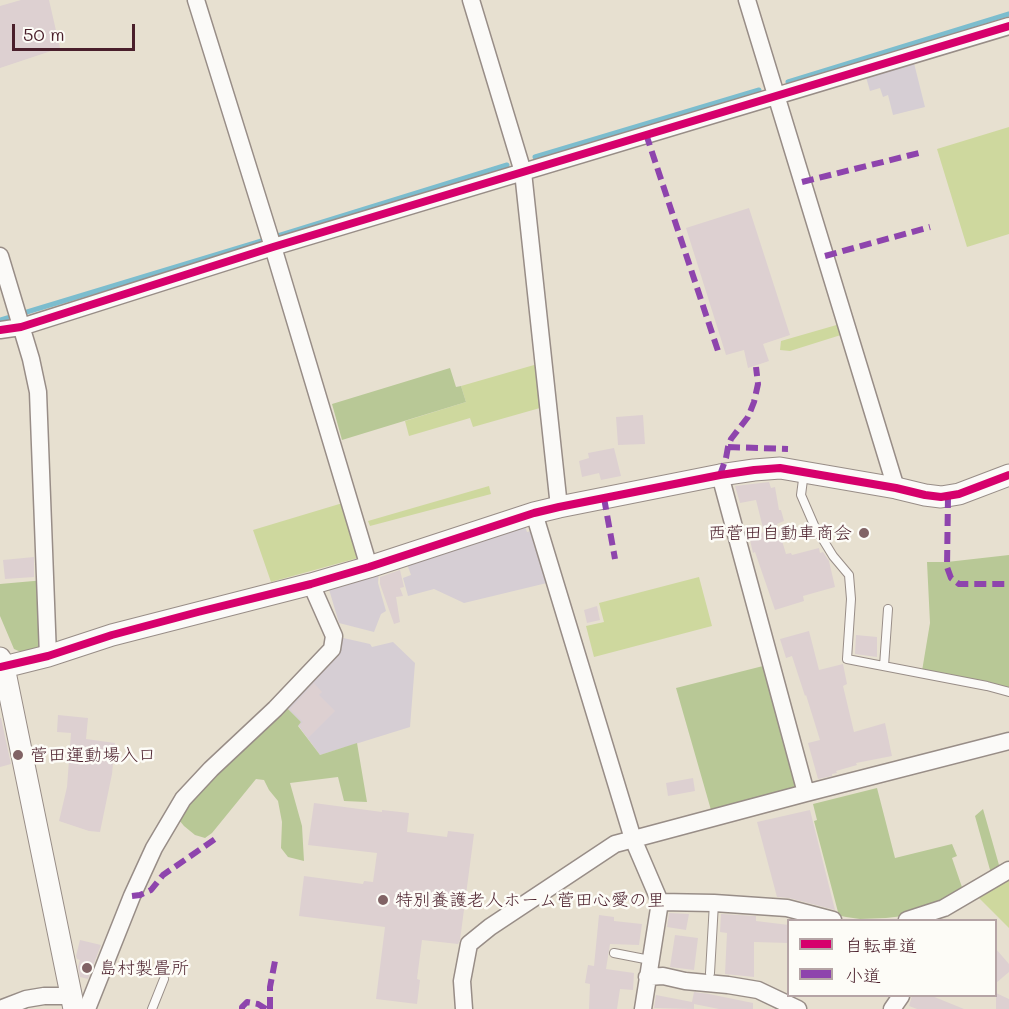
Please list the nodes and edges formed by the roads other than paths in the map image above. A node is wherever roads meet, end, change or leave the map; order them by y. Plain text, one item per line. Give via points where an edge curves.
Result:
1 (196, 0) edge
2 (471, 0) edge
3 (747, 0) edge
4 (1009, 26) edge
5 (776, 95) junction
6 (523, 172) junction
7 (273, 247) junction
8 (0, 256) edge
9 (21, 327) junction
10 (0, 330) edge
11 (804, 472) junction
12 (720, 475) junction
13 (1009, 475) edge
14 (896, 489) junction
15 (559, 507) junction
16 (534, 513) junction
17 (369, 567) junction
18 (311, 584) junction
19 (888, 609) dead end
20 (48, 656) junction
21 (1, 664) edge
22 (884, 666) junction
23 (1009, 692) edge
24 (1009, 741) edge
25 (807, 793) junction
26 (633, 839) junction
27 (1009, 870) edge
28 (660, 902) junction
29 (714, 903) junction
30 (943, 914) edge
31 (828, 919) edge
32 (917, 919) edge
33 (614, 953) dead end
34 (649, 968) junction
35 (710, 973) dead end
36 (164, 979) dead end
37 (78, 1005) edge
38 (0, 1009) edge
39 (152, 1009) edge
40 (464, 1009) edge
41 (643, 1009) edge
42 (798, 1009) edge

1 - 7 street
2 - 6 street
3 - 5 street
4 - 5 street
5 - 6 street
5 - 14 street
6 - 7 street
6 - 15 street
7 - 9 street
7 - 17 street
8 - 9 street
9 - 10 street
9 - 20 street via 38,392
11 - 12 street via 780,468
11 - 14 street
11 - 22 lane via 801,495 814,525 849,575 847,659
12 - 15 street
12 - 25 street
13 - 14 street via 948,496
15 - 16 street
16 - 17 street
16 - 26 street
17 - 18 street
18 - 20 street via 112,635
18 - 37 street via 334,636 332,649 183,799 154,848
19 - 22 lane
20 - 21 street
21 - 37 street
22 - 23 lane
24 - 25 street
25 - 26 street
26 - 28 street
26 - 40 street via 615,844 469,944 462,981
27 - 30 street
28 - 29 street
28 - 34 street
29 - 31 street via 787,908
29 - 35 lane
30 - 32 street
33 - 34 lane
34 - 41 street
34 - 42 street via 685,981 758,990
36 - 39 lane
37 - 38 street via 44,996

